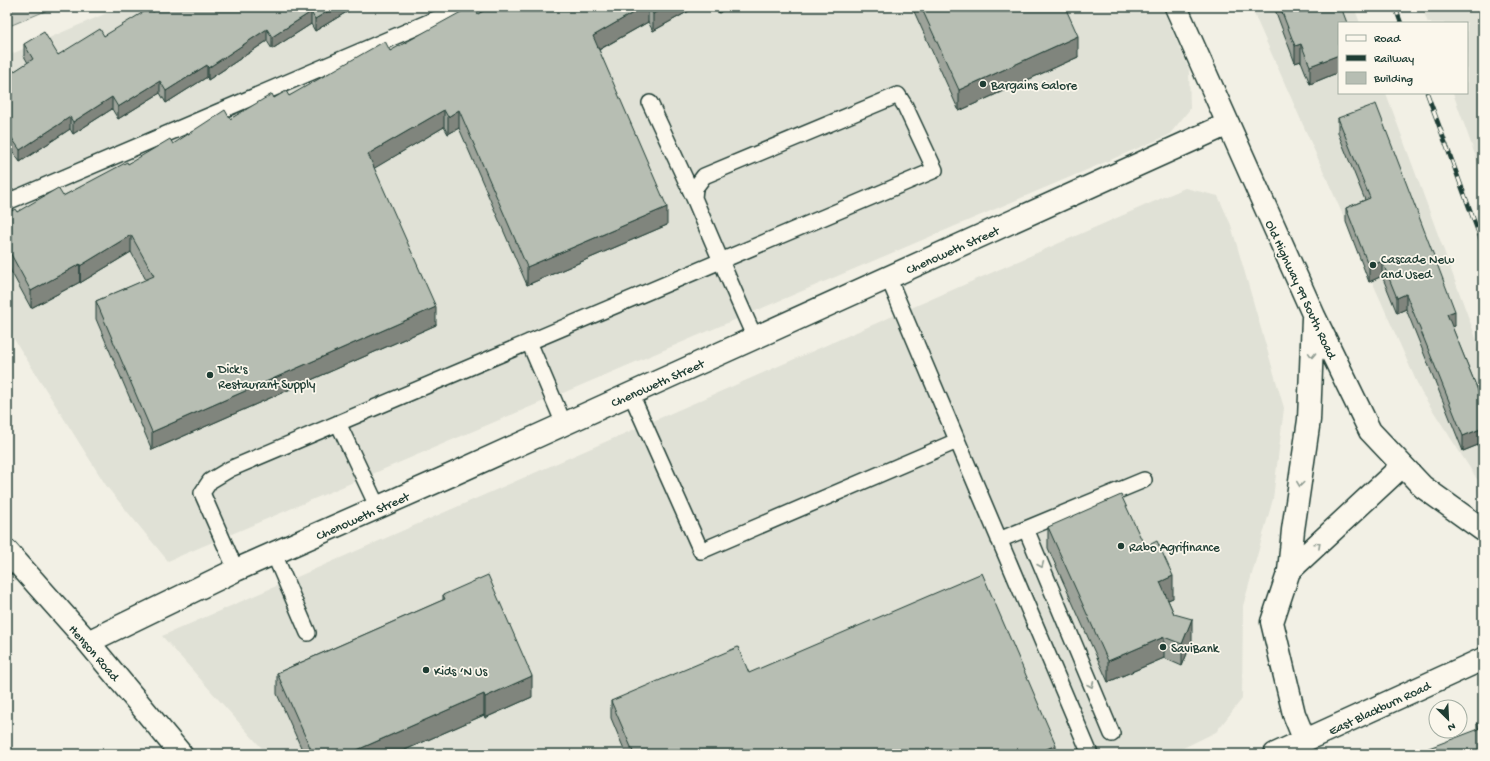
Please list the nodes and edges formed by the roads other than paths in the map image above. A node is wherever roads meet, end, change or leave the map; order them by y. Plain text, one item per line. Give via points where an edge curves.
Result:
1 (464, 7) edge
2 (1176, 7) edge
3 (650, 103) dead end
4 (1228, 124) junction
5 (694, 198) junction
6 (7, 202) edge
7 (721, 260) junction
8 (888, 278) junction
9 (1314, 316) junction
10 (755, 338) junction
11 (529, 342) junction
12 (631, 394) junction
13 (338, 423) junction
14 (564, 424) junction
15 (957, 441) junction
16 (1402, 466) junction
17 (1144, 480) dead end
18 (378, 508) junction
19 (1026, 529) junction
20 (1483, 530) edge
21 (999, 540) junction
22 (7, 551) edge
23 (274, 554) junction
24 (236, 570) junction
25 (1289, 571) junction
26 (308, 633) dead end
27 (88, 642) junction
28 (1483, 659) edge
29 (1112, 734) dead end
30 (1308, 748) edge
31 (181, 754) edge
32 (1090, 754) edge
33 (1275, 754) edge

1 - 6 lane
2 - 4 street, Old Highway 99 South Road
3 - 5 lane
4 - 8 street, Chenoweth Street
4 - 9 street, Old Highway 99 South Road
5 - 7 lane
5 - 7 lane via 696,188 704,176 898,95 935,170
7 - 10 lane
7 - 11 lane
8 - 10 street, Chenoweth Street
8 - 15 lane
9 - 16 street, Old Highway 99 South Road via 1370,431
9 -> 25 street via 1309,420
10 - 12 street, Chenoweth Street
11 - 13 lane
11 - 14 lane
12 - 14 street, Chenoweth Street
12 - 15 lane via 701,551
13 - 18 lane
13 - 24 lane via 230,469 210,481 202,493
14 - 18 street, Chenoweth Street
15 - 21 lane
16 - 20 street, Old Highway 99 South Road via 1423,487
25 -> 16 street
17 - 19 lane
18 - 23 street, Chenoweth Street
19 - 21 lane
19 -> 29 lane
21 - 32 lane
22 - 27 street, Henson Road
23 - 24 street, Chenoweth Street
23 - 26 lane
24 - 27 street, Chenoweth Street
25 - 30 street via 1272,622 1294,714
27 - 31 street, Henson Road
28 - 30 street, East Blackburn Road
30 - 33 street, East Blackburn Road

